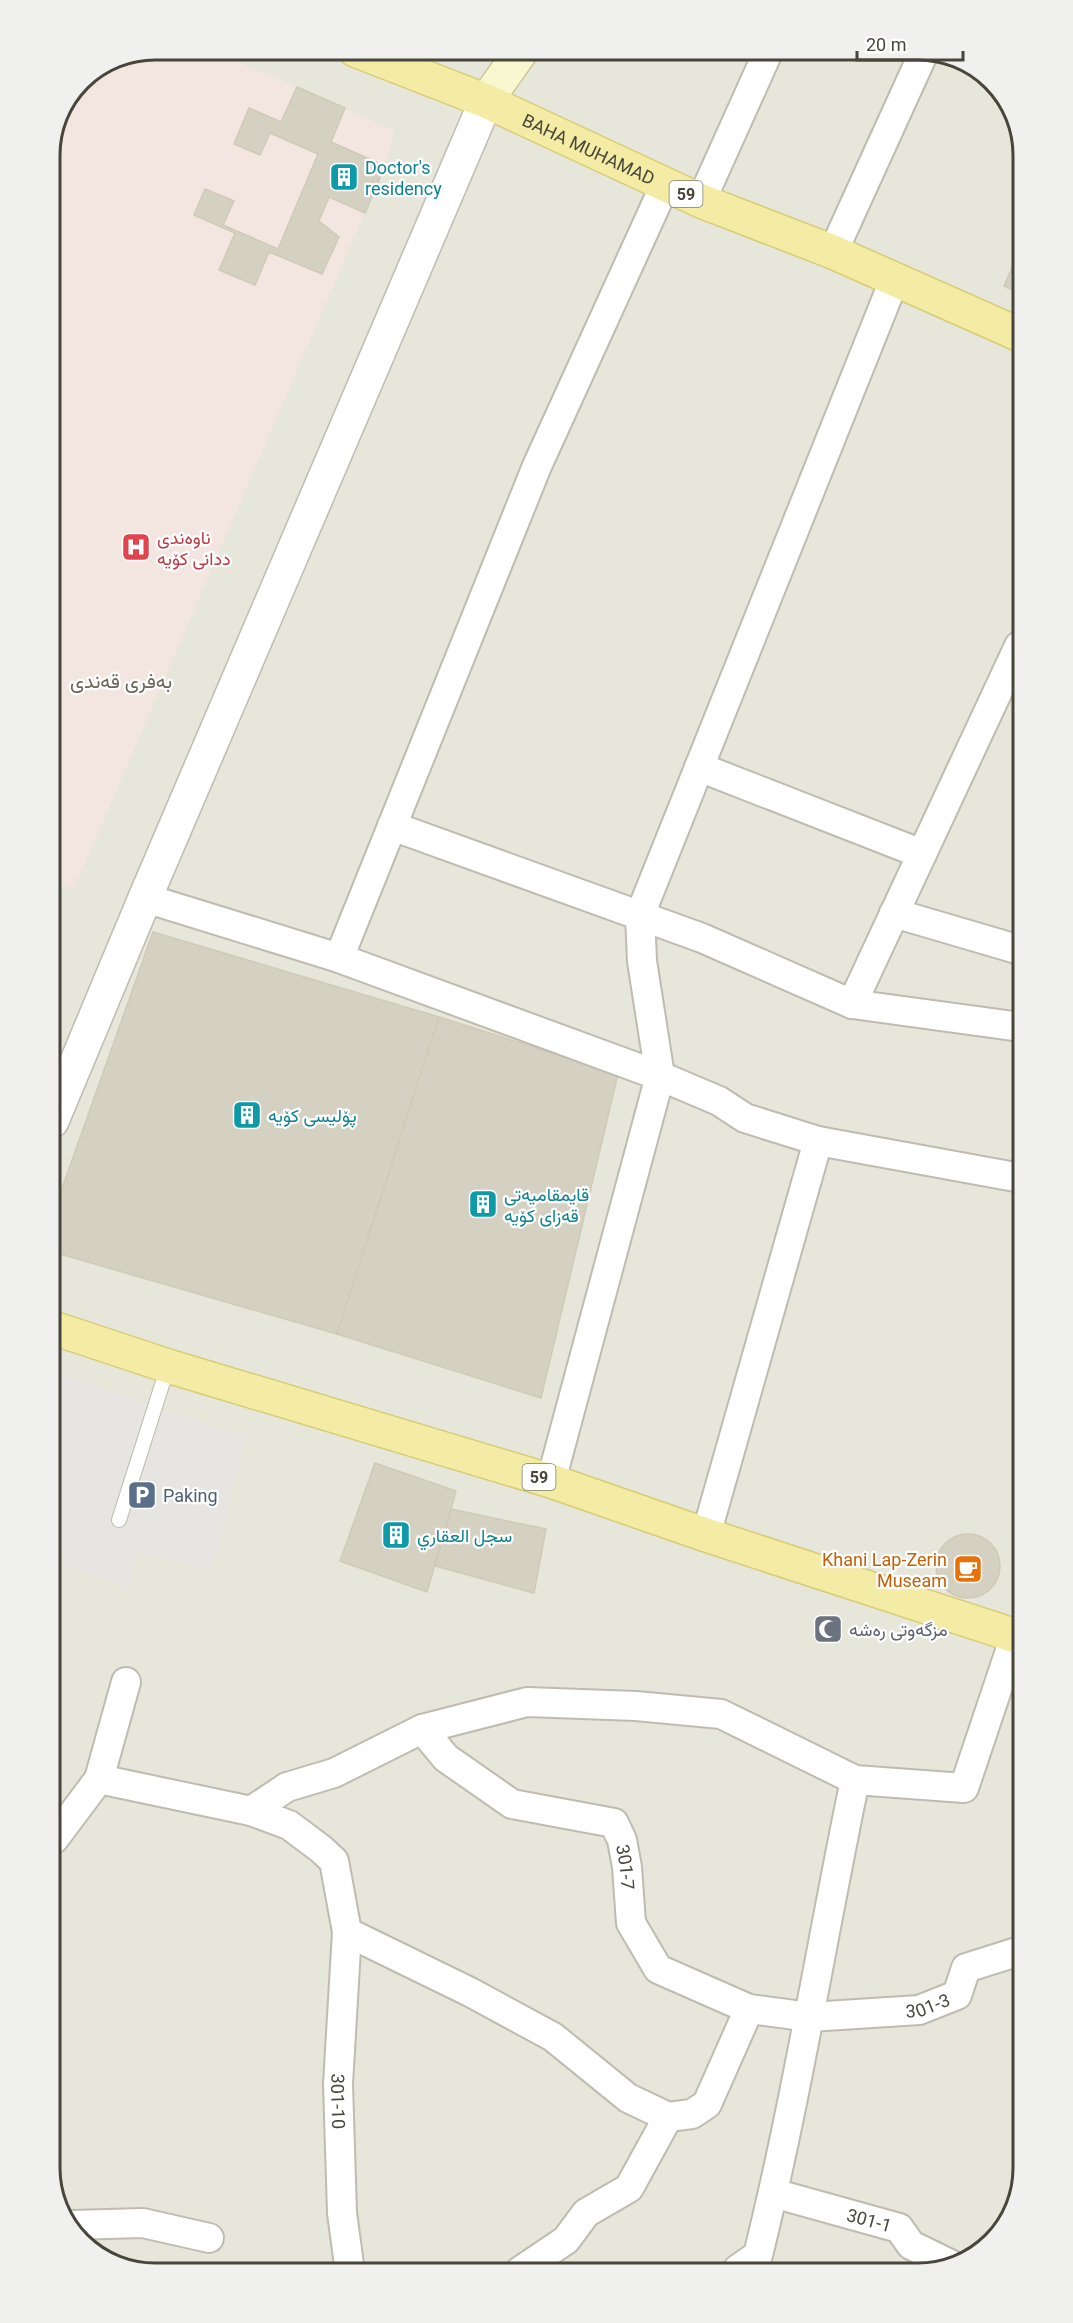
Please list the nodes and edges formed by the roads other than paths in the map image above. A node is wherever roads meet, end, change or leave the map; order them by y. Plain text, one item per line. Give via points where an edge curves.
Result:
1 (381, 60) edge
2 (515, 60) edge
3 (764, 60) edge
4 (920, 60) edge
5 (486, 101) junction
6 (665, 185) junction
7 (701, 201) junction
8 (833, 252) junction
9 (895, 278) junction
10 (1013, 332) edge
11 (1013, 659) edge
12 (699, 766) junction
13 (392, 826) junction
14 (922, 854) junction
15 (145, 898) junction
16 (894, 913) junction
17 (640, 915) junction
18 (1013, 948) edge
19 (339, 958) junction
20 (852, 1004) junction
21 (1013, 1026) edge
22 (660, 1076) junction
23 (60, 1102) edge
24 (818, 1141) junction
25 (1013, 1177) edge
26 (60, 1330) edge
27 (168, 1366) junction
28 (551, 1481) junction
29 (119, 1520) dead end
30 (706, 1535) junction
31 (1013, 1635) edge
32 (1013, 1651) edge
33 (126, 1682) dead end
34 (422, 1730) junction
35 (99, 1779) junction
36 (855, 1780) junction
37 (251, 1811) junction
38 (60, 1831) edge
39 (347, 1932) junction
40 (1013, 1953) edge
41 (749, 2009) junction
42 (810, 2017) junction
43 (668, 2117) junction
44 (773, 2193) junction
45 (79, 2225) edge
46 (209, 2238) dead end
47 (941, 2260) edge
48 (349, 2263) edge
49 (532, 2263) edge
50 (747, 2263) edge

1 - 5 main road, BAHA MUHAMAD / 59
2 - 5 main road
3 - 7 street
4 - 8 street
5 - 6 main road, BAHA MUHAMAD / 59
5 - 15 street
6 - 7 main road, BAHA MUHAMAD / 59
6 - 13 street via 537,466
7 - 8 main road, BAHA MUHAMAD / 59
8 - 9 main road, BAHA MUHAMAD / 59
9 - 10 main road, BAHA MUHAMAD / 59
9 - 12 street
11 - 14 street
12 - 14 street
12 - 17 street
13 - 17 street
13 - 19 street
14 - 16 street
15 - 19 street
15 - 23 street
16 - 18 street
16 - 20 street
17 - 20 street
17 - 22 street via 642,961
19 - 22 street
20 - 21 street
22 - 24 street via 719,1101 745,1118
22 - 28 street
24 - 25 street
24 - 30 street
26 - 27 main road, 59
27 - 28 main road, 59
27 - 29 lane
28 - 30 main road, 59
30 - 31 main road, 59
32 - 36 street via 964,1788
33 - 35 street
34 - 36 street via 527,1702 721,1714
34 - 37 street via 334,1773 287,1788
34 - 41 street, 301-7 via 446,1758 512,1804 614,1822 627,1867 631,1923 658,1969
35 - 37 street, 301-10
35 - 38 street
36 - 42 street
37 - 39 street, 301-10 via 289,1825 334,1861
39 - 43 street via 553,2037 628,2098
39 - 48 street, 301-10 via 338,2084 342,2213
40 - 42 street, 301-3 via 966,1968 957,1995 919,2010
41 - 42 street, 301-7
41 - 43 street via 707,2104 692,2114
42 - 44 street
43 - 49 street via 629,2188 586,2213 566,2240
44 - 47 street, 301-1 via 899,2228 912,2246
44 - 50 street via 758,2255
45 - 46 street via 143,2223

